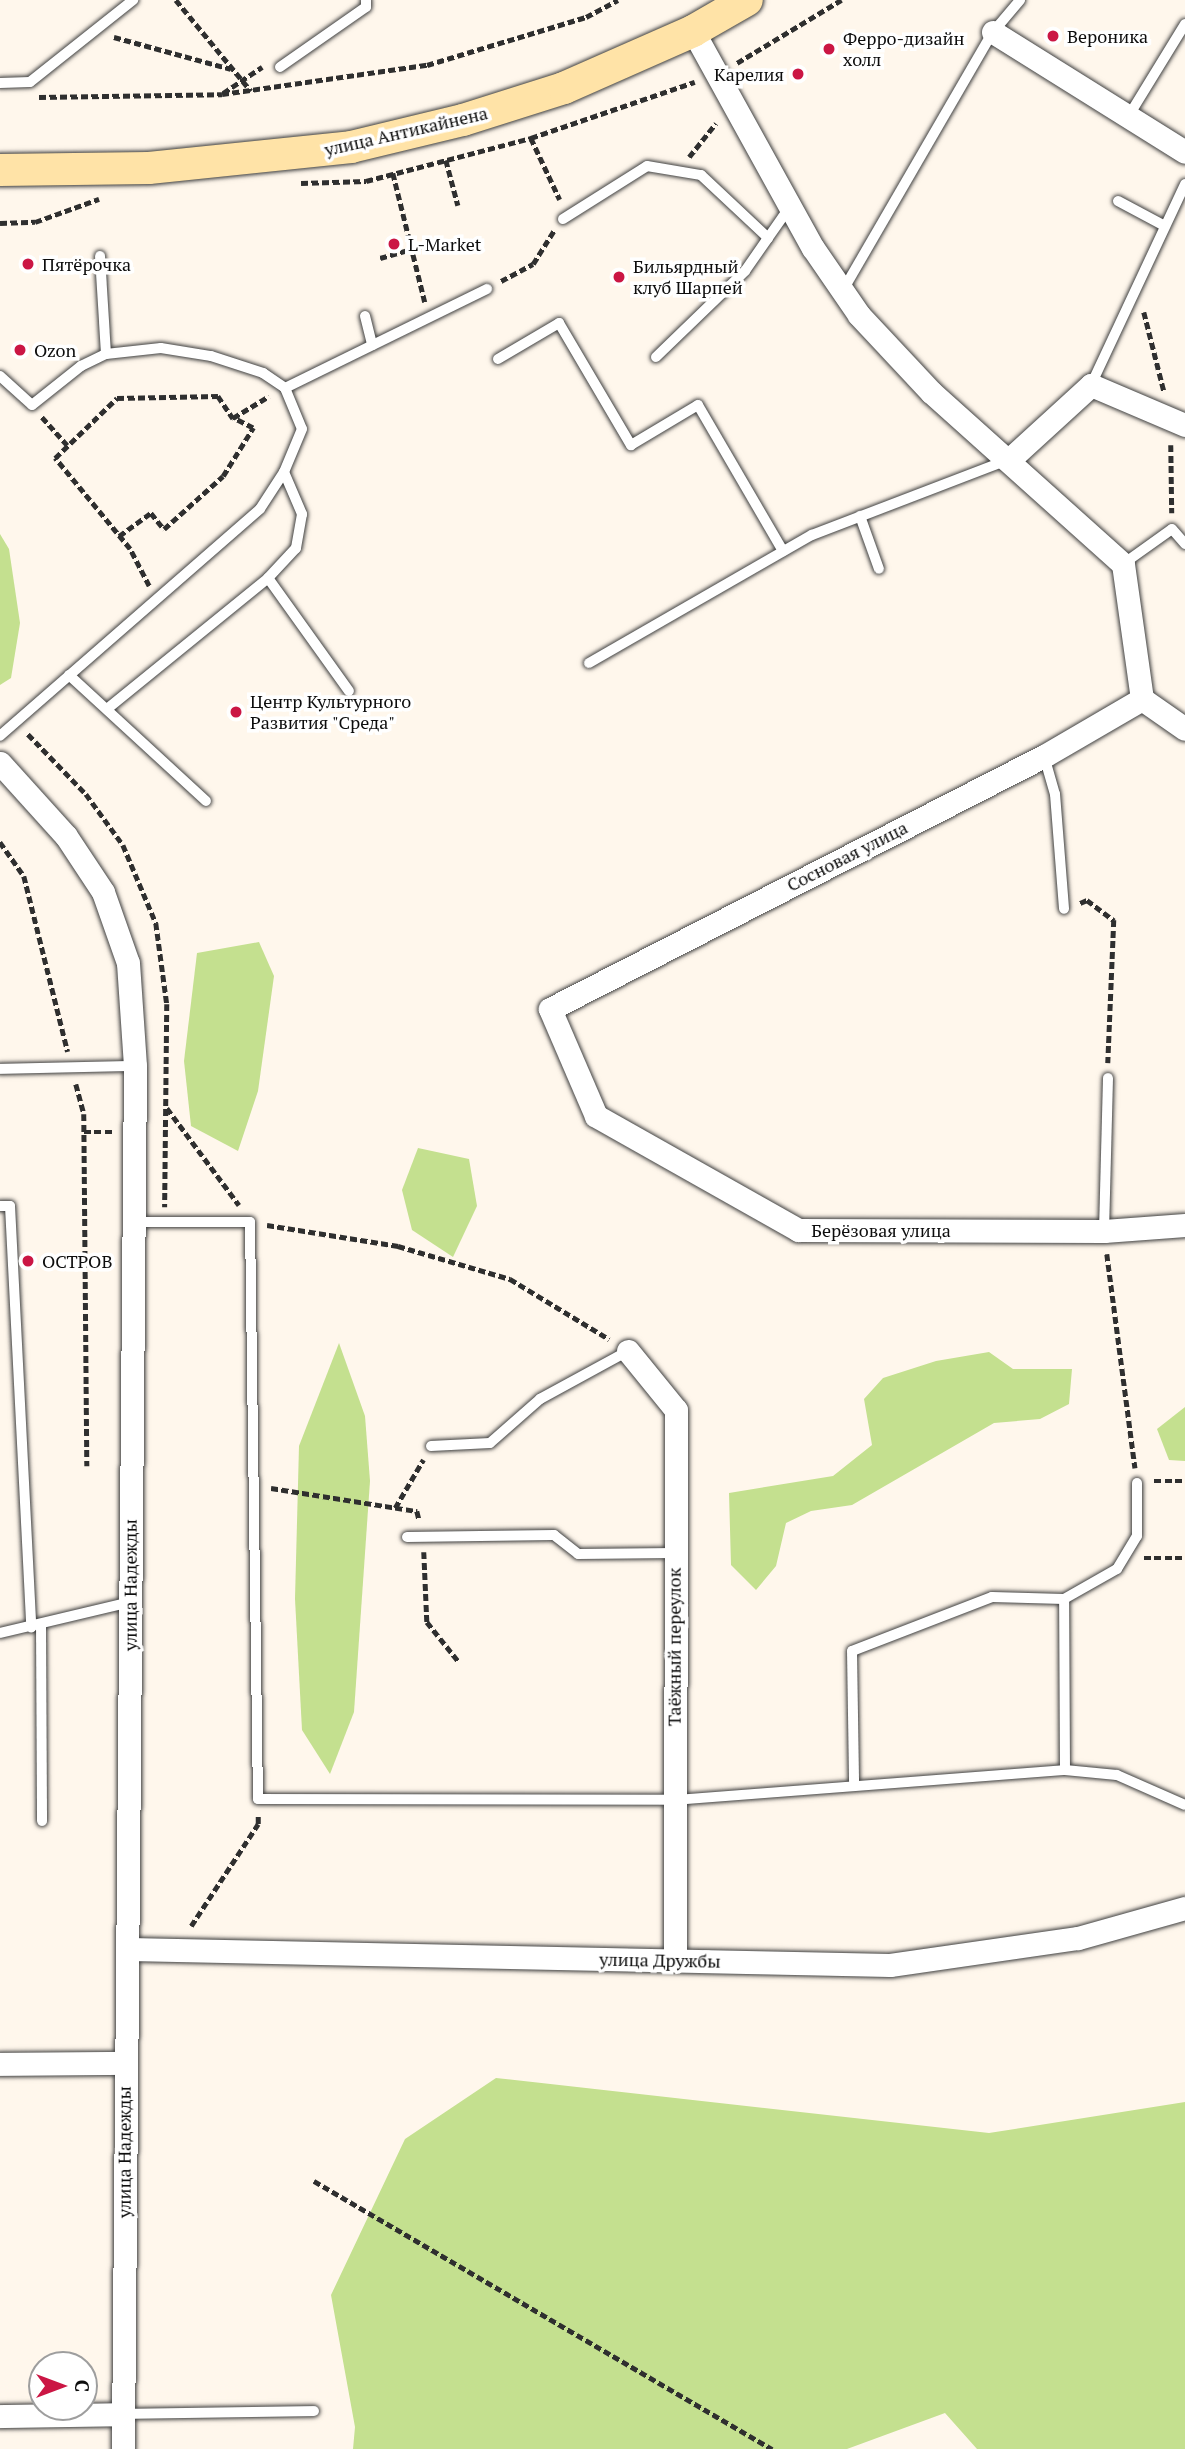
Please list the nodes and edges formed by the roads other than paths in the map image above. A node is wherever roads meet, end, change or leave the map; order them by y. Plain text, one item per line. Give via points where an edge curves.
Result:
1 (133, 0) edge
2 (366, 0) edge
3 (747, 0) edge
4 (1020, 0) edge
5 (1185, 24) edge
6 (693, 31) junction
7 (993, 32) junction
8 (275, 65) road end
9 (0, 83) edge
10 (1127, 118) junction
11 (1185, 152) edge
12 (0, 170) edge
13 (1185, 184) edge
14 (1118, 201) dead end
15 (789, 208) junction
16 (562, 219) road end
17 (1163, 225) junction
18 (768, 238) junction
19 (100, 256) dead end
20 (487, 289) road end
21 (842, 292) junction
22 (365, 316) dead end
23 (372, 345) junction
24 (106, 354) junction
25 (656, 358) dead end
26 (498, 359) dead end
27 (0, 376) edge
28 (1091, 385) junction
29 (285, 388) junction
30 (1178, 421) edge
31 (1010, 459) junction
32 (284, 472) junction
33 (860, 516) junction
34 (1185, 544) edge
35 (783, 551) junction
36 (1123, 564) junction
37 (879, 569) dead end
38 (268, 578) junction
39 (589, 663) dead end
40 (69, 675) junction
41 (349, 691) dead end
42 (1142, 699) junction
43 (107, 709) junction
44 (1185, 729) edge
45 (0, 736) edge
46 (1044, 756) junction
47 (0, 762) edge
48 (206, 801) dead end
49 (1064, 909) road end
50 (550, 1009) joint
51 (135, 1066) junction
52 (0, 1069) edge
53 (1108, 1078) road end
54 (0, 1206) edge
55 (131, 1222) junction
56 (1185, 1225) edge
57 (1104, 1231) junction
58 (628, 1351) joint
59 (431, 1446) road end
60 (1137, 1483) road end
61 (407, 1537) dead end
62 (674, 1553) junction
63 (1064, 1598) junction
64 (130, 1602) junction
65 (36, 1626) junction
66 (0, 1633) edge
67 (1065, 1770) junction
68 (854, 1783) junction
69 (675, 1800) junction
70 (1185, 1805) edge
71 (42, 1821) dead end
72 (1185, 1908) edge
73 (129, 1949) junction
74 (675, 1960) junction
75 (125, 2063) junction
76 (0, 2064) edge
77 (314, 2412) dead end
78 (122, 2414) junction
79 (0, 2416) edge
80 (123, 2449) edge

1 - 9 lane via 30,82
2 - 8 lane via 366,6
3 - 6 main road, улица Антикайнена
4 - 7 lane
5 - 10 lane
6 - 12 main road, улица Антикайнена via 564,88 463,120 351,147 149,168
6 - 15 street
7 - 10 street
7 - 21 lane
10 - 11 street
13 - 17 lane
14 - 17 lane
15 - 18 lane
15 - 21 street
16 - 18 lane via 647,166 701,175
17 - 28 lane
18 - 25 lane via 745,271
19 - 24 lane
20 - 23 lane
21 - 31 street via 931,392
22 - 23 lane
23 - 29 lane
24 - 27 lane via 81,366 32,405
24 - 29 lane via 161,348 211,356 263,373
26 - 35 lane via 559,323 631,445 698,405
28 - 30 street
28 - 31 street
29 - 32 lane via 302,429
31 - 33 lane
31 - 36 street
32 - 38 lane via 302,514 296,548
32 - 40 lane via 260,509
33 - 35 lane
33 - 37 lane
34 - 36 lane via 1172,529
35 - 39 lane
36 - 42 street
38 - 41 lane
38 - 43 lane
40 - 43 lane
40 - 45 lane
42 - 44 street
42 - 46 street, Сосновая улица
43 - 48 lane
46 - 49 lane via 1055,794
46 - 50 street, Сосновая улица
47 - 51 street, улица Надежды via 66,836 103,892 128,963
50 - 57 street, Берёзовая улица via 596,1116 798,1230
51 - 52 lane
51 - 55 street, улица Надежды
53 - 57 lane
54 - 65 lane via 10,1206
55 - 64 street, улица Надежды
55 - 69 lane via 250,1222 258,1799
56 - 57 street, Берёзовая улица
58 - 59 lane via 540,1399 490,1443
58 - 62 street, Таёжный переулок via 676,1410
60 - 63 lane via 1137,1536 1117,1569
61 - 62 lane via 554,1535 579,1554
62 - 69 street, Таёжный переулок
63 - 67 lane
63 - 68 lane via 992,1597 852,1651
64 - 65 lane
64 - 73 street, улица Надежды
65 - 66 lane
65 - 71 lane
67 - 68 lane
67 - 70 lane via 1117,1774
68 - 69 lane
69 - 74 street, Таёжный переулок
72 - 74 street, улица Дружбы via 1078,1938 890,1965
73 - 74 street, улица Дружбы
73 - 75 street, улица Надежды
75 - 76 street
75 - 78 street, улица Надежды
77 - 78 lane
78 - 79 street
78 - 80 street, улица Надежды

